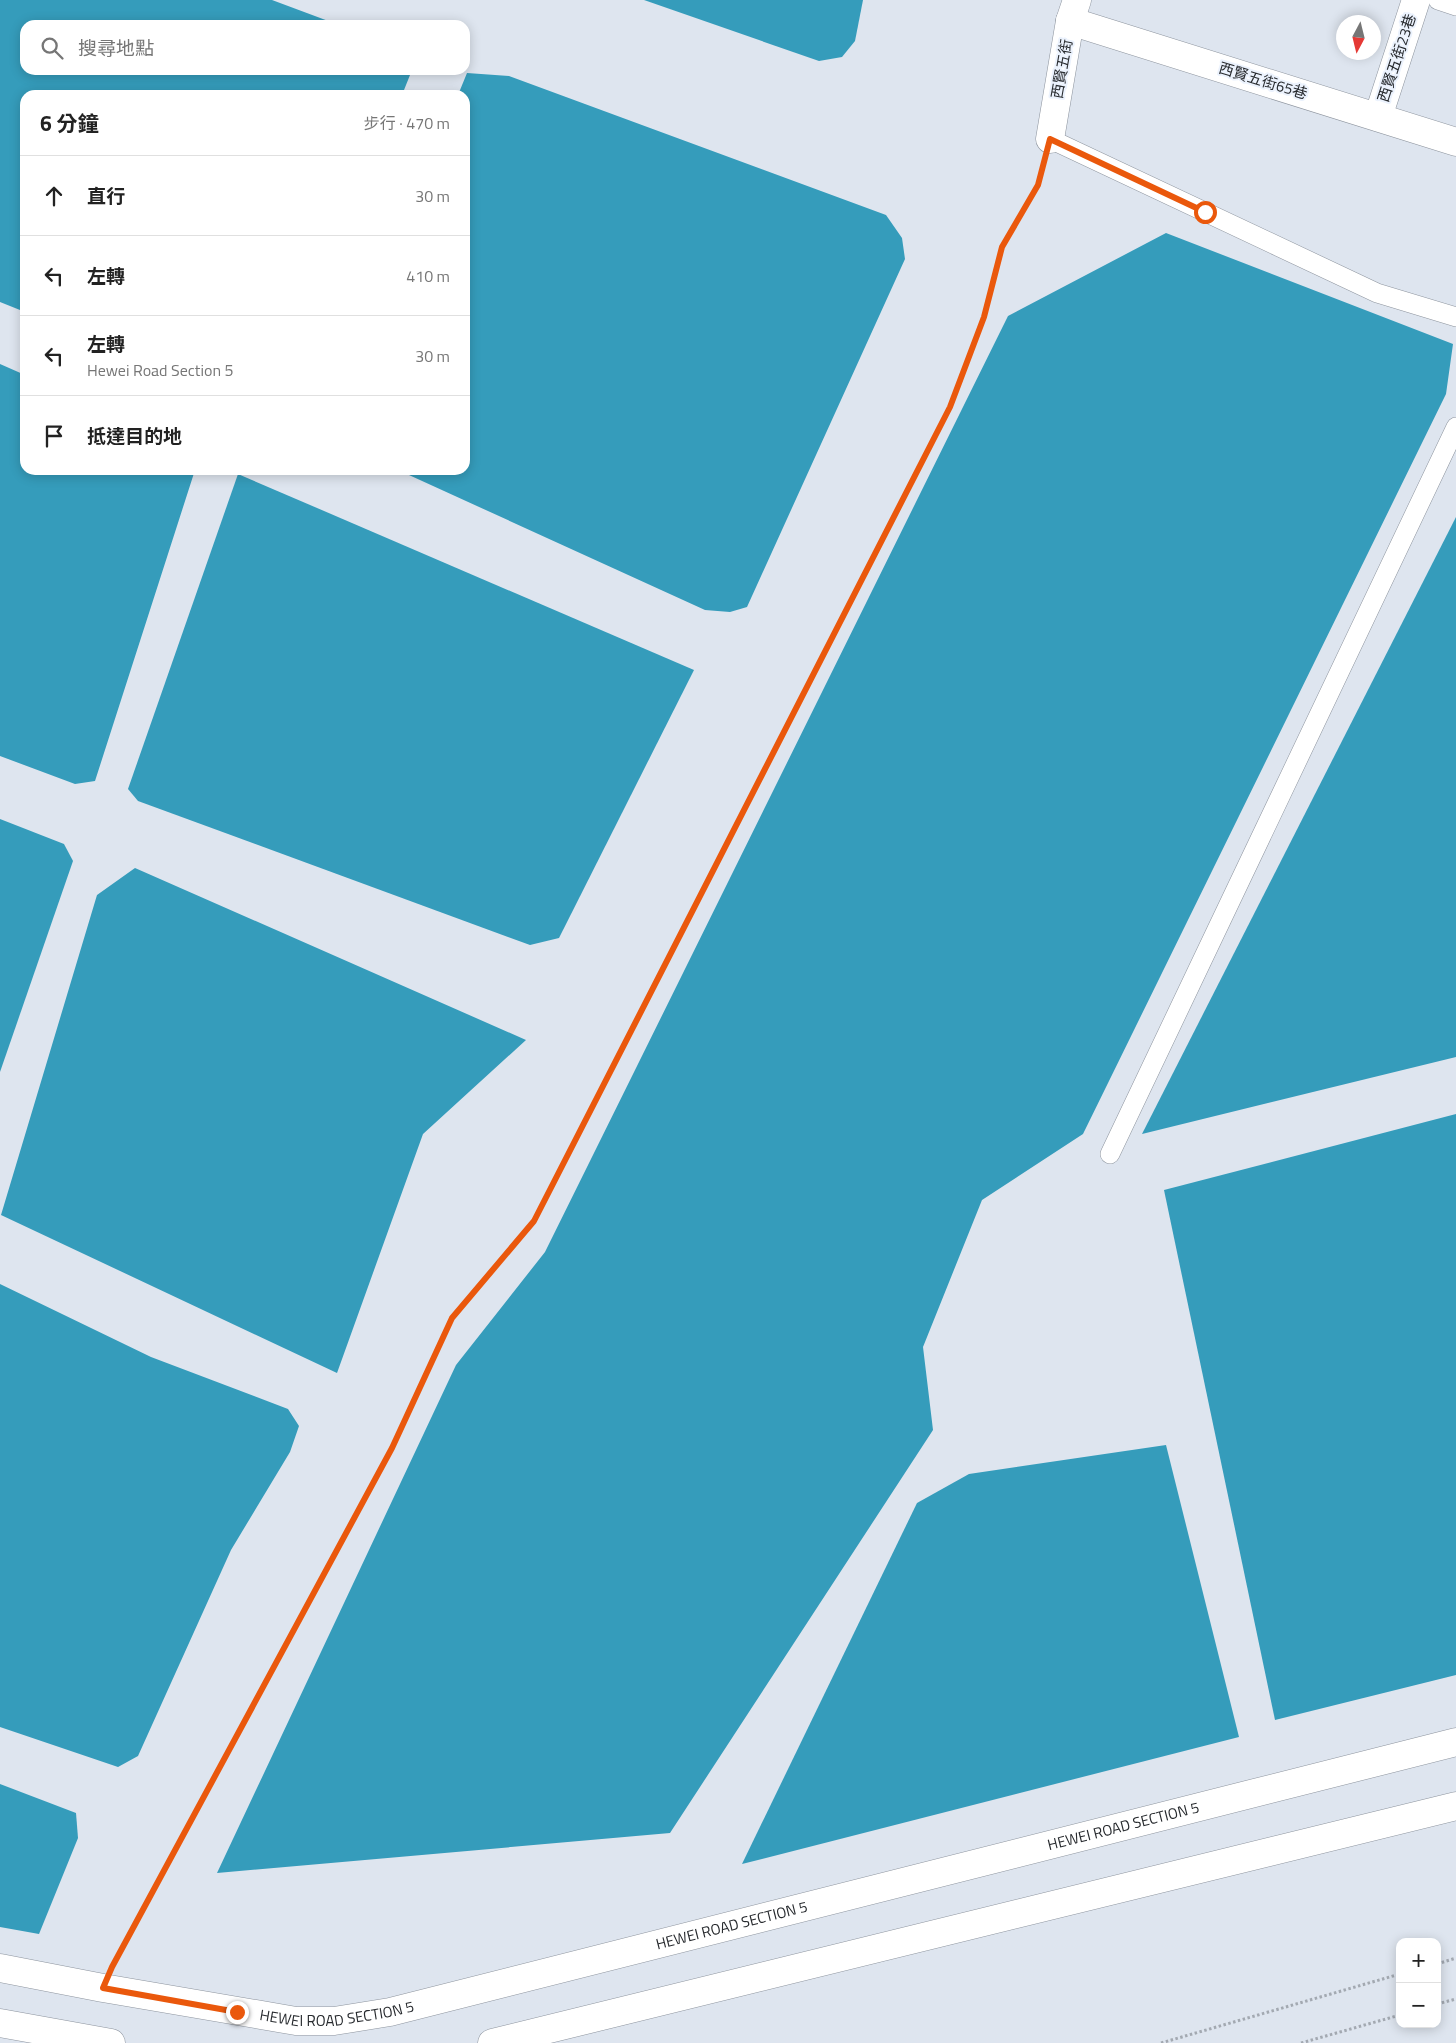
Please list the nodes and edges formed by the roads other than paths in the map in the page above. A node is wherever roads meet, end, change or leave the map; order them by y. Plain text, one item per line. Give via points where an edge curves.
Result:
1 (1416, 0) edge
2 (1438, 0) edge
3 (1456, 6) edge
4 (1073, 10) edge
5 (1378, 117) junction
6 (1050, 139) joint
7 (1456, 142) edge
8 (1456, 317) edge
9 (1456, 427) edge
10 (1110, 1154) dead end
11 (1456, 1742) edge
12 (1456, 1806) edge
13 (0, 1968) edge
14 (0, 2023) edge
15 (111, 2043) edge
16 (492, 2043) edge

1 - 5 street, 西賢五街23巷
2 - 3 lane
4 - 5 street, 西賢五街65巷
4 - 6 street, 西賢五街
5 - 7 street, 西賢五街65巷
6 - 8 lane via 1377,293
9 - 10 lane
11 - 13 street, HEWEI ROAD SECTION 5 via 390,2012 334,2021 296,2021
12 - 16 street
14 - 15 street

